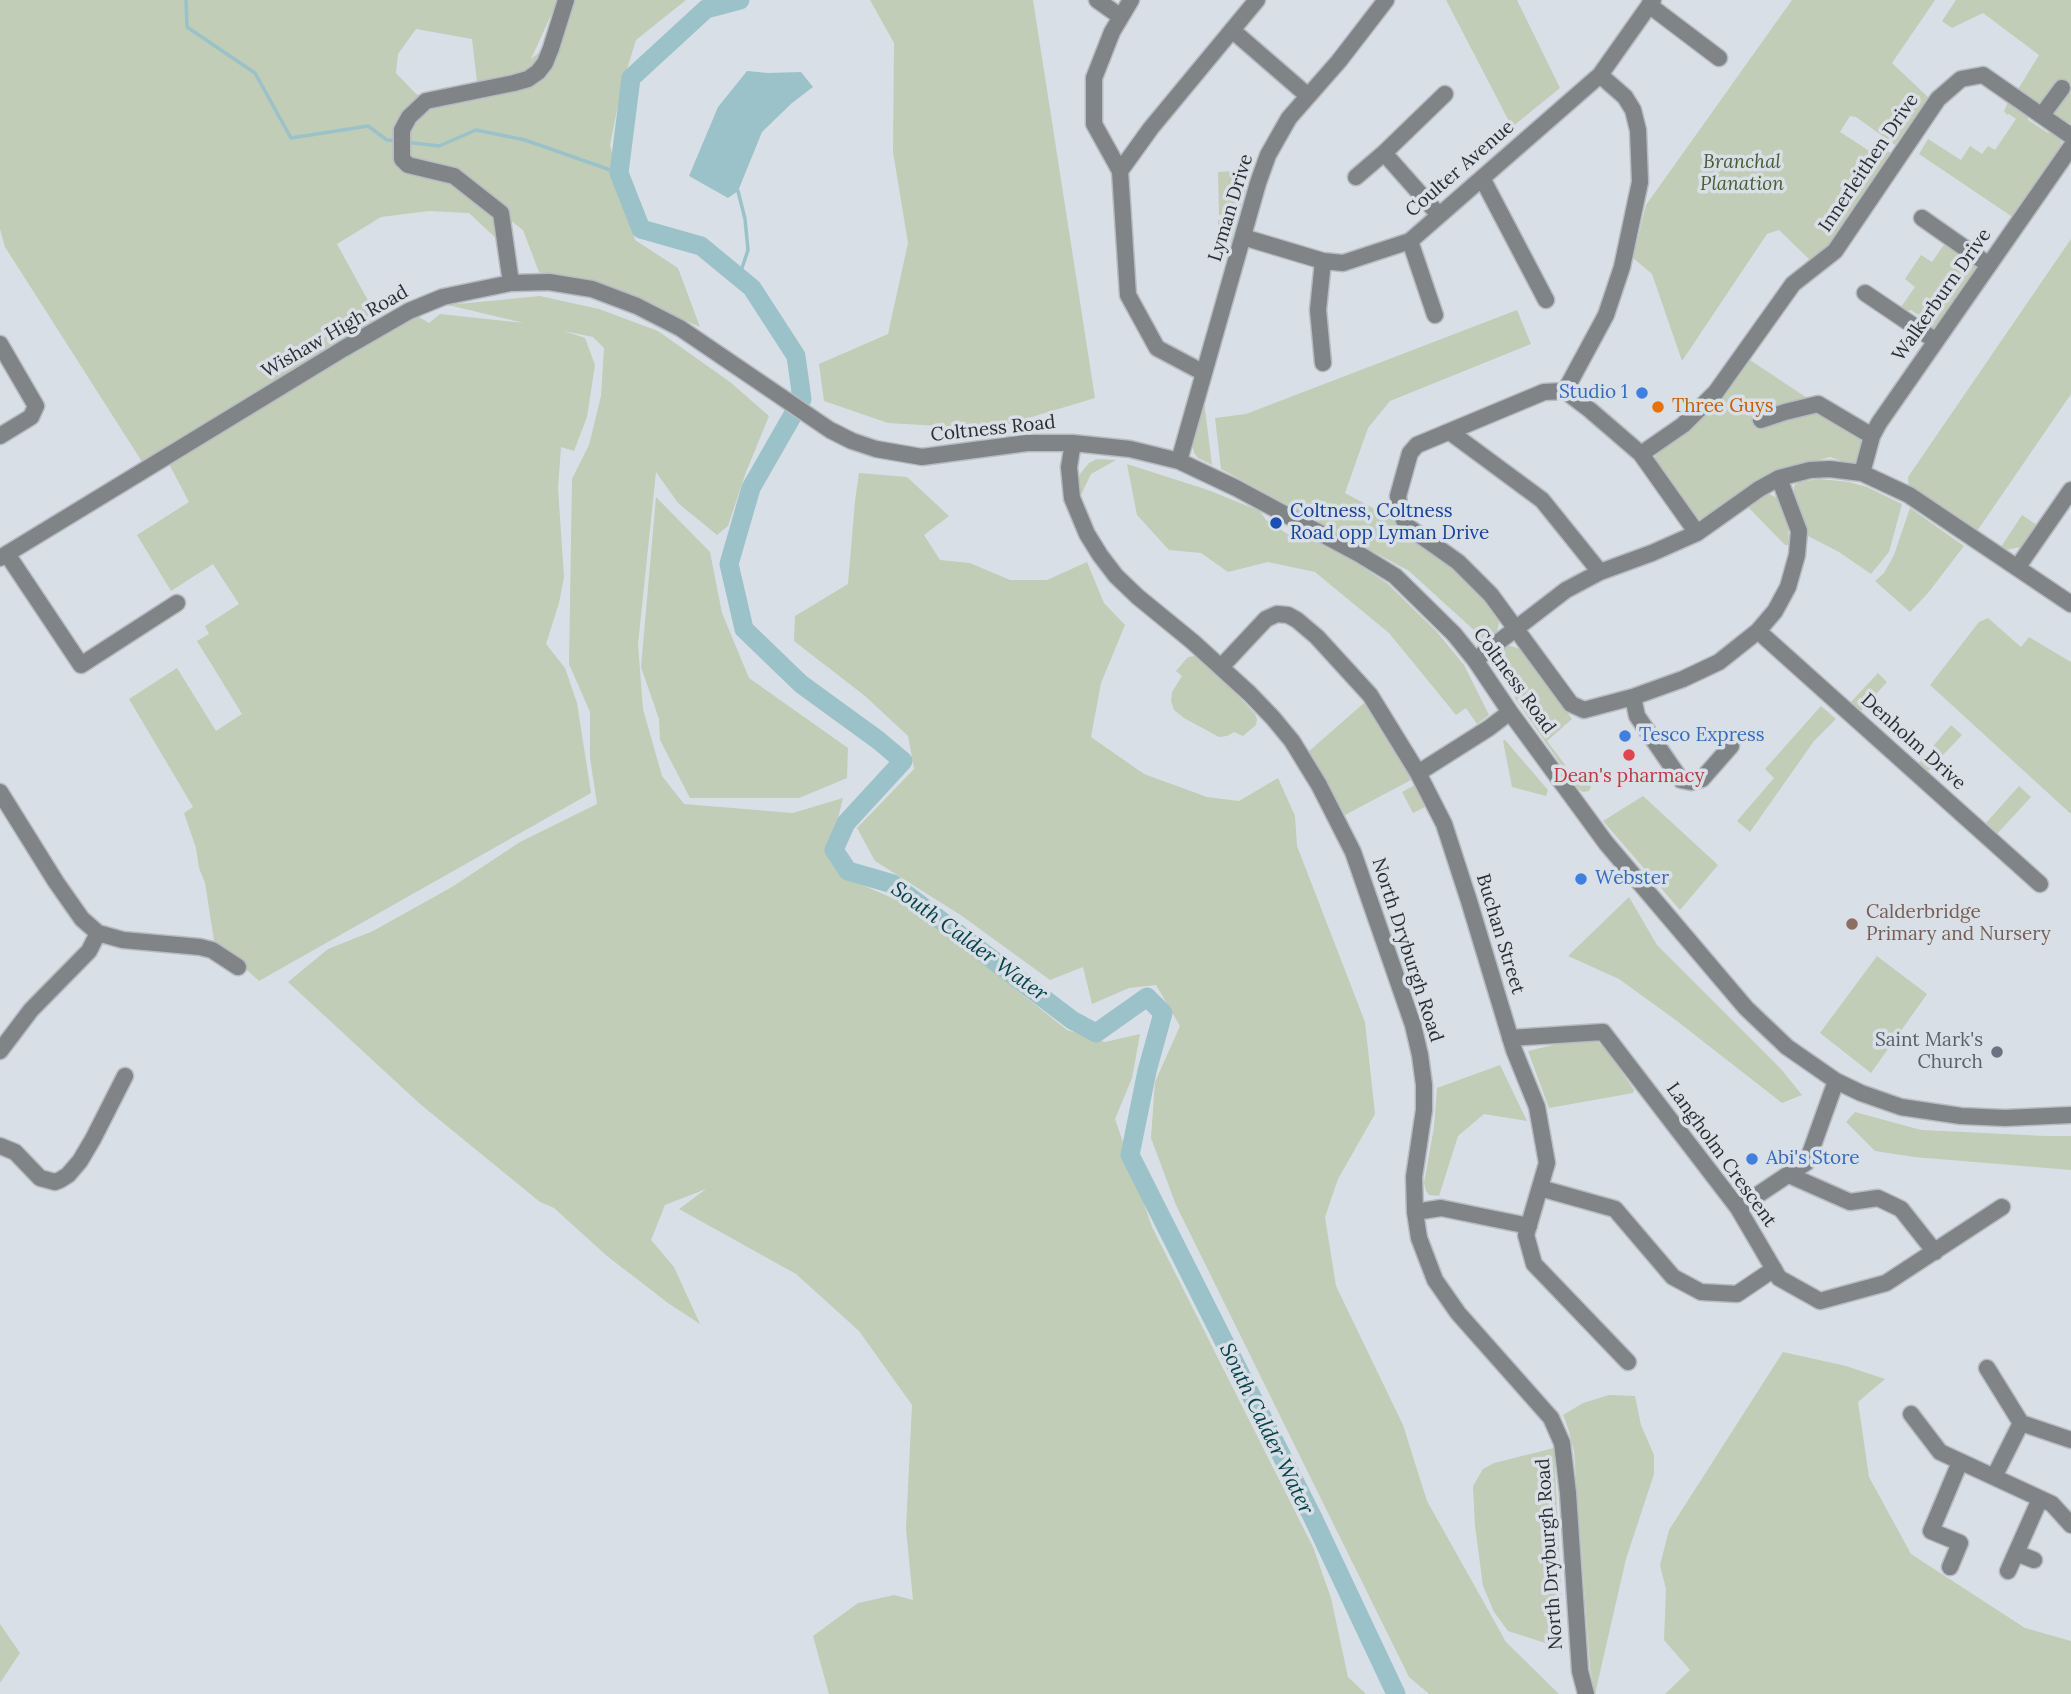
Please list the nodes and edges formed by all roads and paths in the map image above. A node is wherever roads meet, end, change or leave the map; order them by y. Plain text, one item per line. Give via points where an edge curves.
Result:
1 (566, 0) edge
2 (1097, 0) edge
3 (1131, 0) edge
4 (1257, 0) edge
5 (1386, 0) edge
6 (1651, 3) edge
7 (1121, 17) junction
8 (1232, 30) junction
9 (1719, 58) dead end
10 (1600, 75) junction
11 (2062, 88) dead end
12 (1445, 94) dead end
13 (1307, 95) junction
14 (2042, 116) junction
15 (2071, 135) edge
16 (2071, 146) edge
17 (1384, 153) junction
18 (1120, 171) junction
19 (1356, 177) dead end
20 (1482, 178) junction
21 (1439, 215) junction
22 (1922, 218) dead end
23 (1243, 237) junction
24 (1409, 241) junction
25 (1323, 261) junction
26 (1989, 265) junction
27 (511, 283) junction
28 (1866, 293) dead end
29 (1546, 300) dead end
30 (1435, 315) dead end
31 (1936, 341) junction
32 (0, 344) edge
33 (1323, 363) dead end
34 (1204, 373) junction
35 (1565, 391) junction
36 (787, 401) joint
37 (1760, 420) dead end
38 (1450, 432) junction
39 (0, 436) edge
40 (1872, 436) junction
41 (1073, 443) junction
42 (1640, 454) junction
43 (1179, 461) junction
44 (1862, 473) junction
45 (1779, 478) junction
46 (2071, 490) edge
47 (1697, 533) junction
48 (4, 556) edge
49 (2017, 568) junction
50 (1600, 572) junction
51 (177, 603) dead end
52 (2071, 604) edge
53 (1514, 629) junction
54 (1758, 631) junction
55 (1475, 660) junction
56 (1220, 667) junction
57 (1633, 697) junction
58 (1510, 712) junction
59 (1731, 746) dead end
60 (1418, 773) junction
61 (0, 792) edge
62 (2040, 884) dead end
63 (98, 933) junction
64 (238, 967) dead end
65 (1510, 1038) junction
66 (0, 1051) edge
67 (125, 1076) dead end
68 (1836, 1081) junction
69 (2071, 1115) edge
70 (0, 1146) edge
71 (1789, 1175) junction
72 (1540, 1188) junction
73 (2002, 1207) dead end
74 (1738, 1208) junction
75 (1415, 1212) junction
76 (1529, 1226) junction
77 (1935, 1252) junction
78 (1774, 1269) junction
79 (1628, 1362) dead end
80 (1987, 1368) dead end
81 (1911, 1414) dead end
82 (2021, 1423) junction
83 (2071, 1440) edge
84 (1960, 1462) junction
85 (1994, 1477) junction
86 (2040, 1499) junction
87 (2071, 1525) edge
88 (2016, 1553) junction
89 (2034, 1560) dead end
90 (1950, 1567) dead end
91 (2008, 1571) dead end
92 (1586, 1694) edge

1 - 27 street via 538,72 514,83 426,101 409,117 402,141 402,159 408,165 454,176 501,213
2 - 7 street
3 - 7 street
4 - 8 street
5 - 13 street, Lyman Drive
6 - 9 street
6 - 10 street, Coulter Avenue
7 - 18 street via 1094,78 1094,124
8 - 13 street
8 - 18 street
10 - 20 street, Coulter Avenue
10 - 35 street via 1633,110 1640,182 1622,267 1606,315
11 - 14 street
12 - 17 street
13 - 23 street, Lyman Drive via 1268,155
14 - 15 street, Innerleithen Drive
14 - 42 street, Innerleithen Drive via 1983,75 1961,79 1938,99 1835,251 1793,284 1716,392 1683,425
16 - 26 street, Walkerburn Drive
17 - 19 street
17 - 21 street
18 - 34 street via 1128,295 1157,348
20 - 21 street, Coulter Avenue
20 - 29 street
21 - 24 street, Coulter Avenue
22 - 26 street
23 - 25 street, Coulter Avenue
23 - 34 street, Lyman Drive
24 - 25 street, Coulter Avenue via 1357,260
24 - 30 street
25 - 33 street via 1318,310
26 - 31 street, Walkerburn Drive
27 - 36 street, Wishaw High Road via 549,282 592,289 637,306 680,328
27 - 48 street, Wishaw High Road via 443,297 408,311
28 - 31 street
31 - 40 street, Walkerburn Drive
32 - 39 street via 36,406 31,417
34 - 43 street, Lyman Drive
35 - 38 street via 1544,392
35 - 42 street
36 - 41 street, Coltness Road via 852,441 922,457 1027,443
37 - 40 street via 1818,404
38 - 50 street via 1542,500
38 - 53 street via 1417,445 1410,453 1398,496 1400,512 1407,526 1458,562 1483,587
40 - 44 street, Walkerburn Drive
41 - 43 street, Coltness Road via 1130,449
41 - 56 street, North Dryburgh Road via 1069,467 1072,499 1100,555 1138,597
42 - 47 street
43 - 55 street, Coltness Road via 1395,576
44 - 45 street via 1810,470
44 - 49 street via 1909,495
45 - 47 street
45 - 54 street via 1799,531 1797,555 1788,587
46 - 49 street
47 - 50 street
48 - 51 street via 81,665
49 - 52 street
50 - 53 street via 1566,590
53 - 55 street
53 - 57 street via 1571,704 1584,710
54 - 57 street via 1719,662
54 - 62 street, Denholm Drive
55 - 58 street, Coltness Road
56 - 60 street, Buchan Street via 1266,619 1288,615 1317,637 1370,695
56 - 75 street, North Dryburgh Road via 1292,741 1353,852 1420,1055 1424,1110 1414,1177
57 - 59 street via 1637,716 1681,780 1702,779
58 - 60 street
58 - 68 street, Coltness Road via 1606,843 1746,1008 1787,1047
60 - 65 street, Buchan Street via 1444,824
61 - 63 street via 82,919
63 - 64 street via 123,940 200,947
63 - 66 street via 89,951 31,1010
65 - 72 street, Buchan Street via 1538,1112 1547,1163
65 - 74 street, Langholm Crescent via 1603,1032
67 - 70 street via 80,1161 60,1180 40,1178 15,1152
68 - 69 street, Coltness Road via 1901,1107 1961,1116
68 - 71 street via 1807,1162
71 - 74 street
71 - 77 street via 1850,1202 1878,1198 1901,1209
72 - 76 street, Buchan Street
72 - 78 street via 1615,1209 1673,1277 1701,1292 1737,1294
73 - 77 street, Langholm Crescent
74 - 78 street, Langholm Crescent
75 - 76 street via 1441,1208
75 - 92 street, North Dryburgh Road via 1435,1280 1458,1313 1551,1418 1562,1443 1580,1671
76 - 79 street, Buchan Street via 1534,1264
77 - 78 street, Langholm Crescent via 1886,1283 1820,1301 1779,1278
80 - 82 street
81 - 84 street via 1940,1452
82 - 83 street
82 - 85 street
84 - 85 street
84 - 90 street via 1931,1531 1960,1543
85 - 86 street
86 - 87 street via 2052,1504
86 - 88 street
88 - 89 street
88 - 91 street

